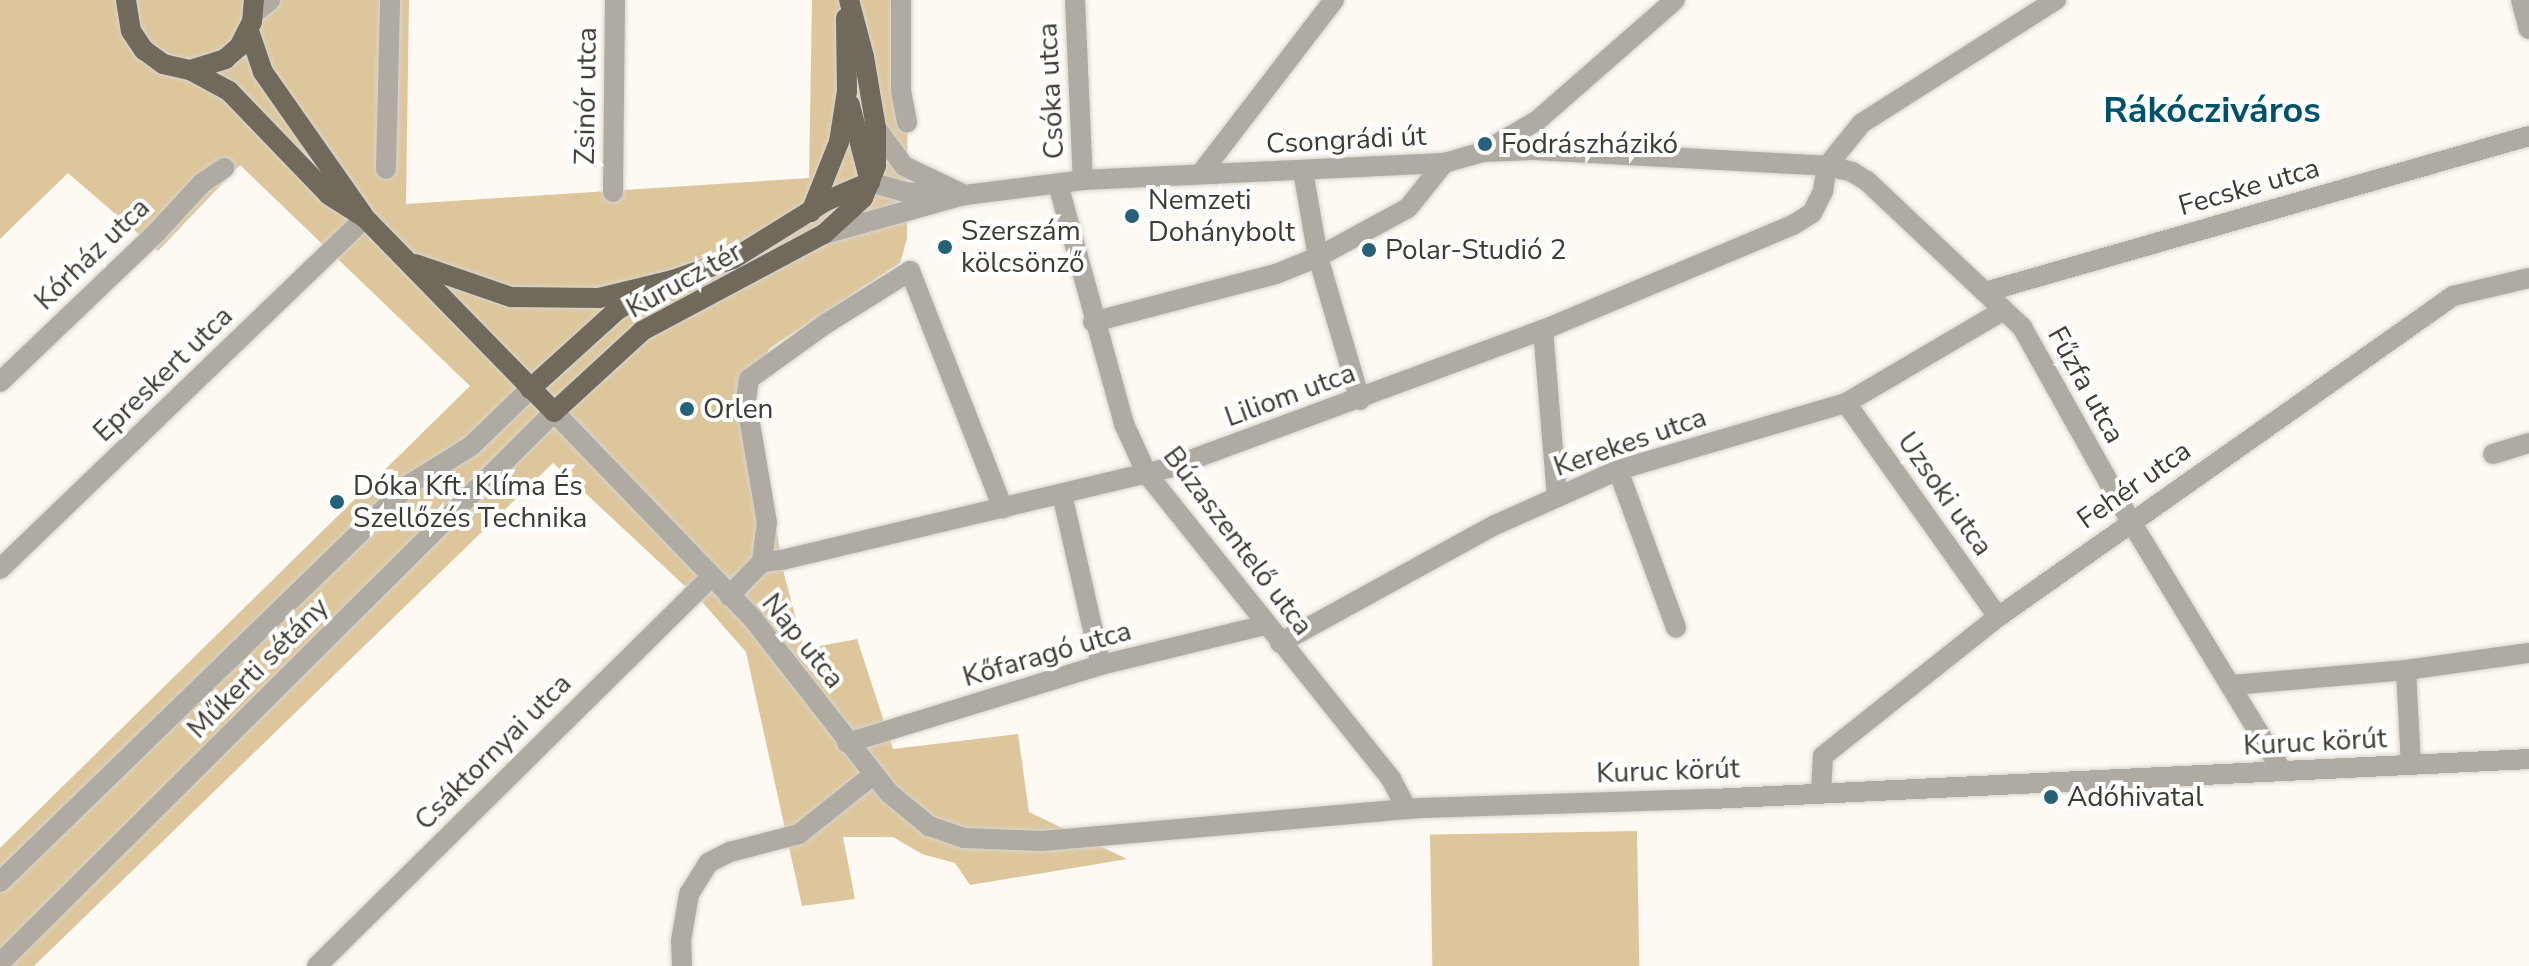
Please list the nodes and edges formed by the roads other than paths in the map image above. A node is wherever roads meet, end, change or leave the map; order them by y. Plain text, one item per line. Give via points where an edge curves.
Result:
1 (126, 0) edge
2 (270, 0) edge
3 (390, 0) edge
4 (615, 0) edge
5 (847, 0) edge
6 (901, 0) edge
7 (1075, 0) edge
8 (1334, 0) edge
9 (1675, 0) edge
10 (2056, 0) edge
11 (2521, 0) edge
12 (252, 15) edge
13 (2529, 29) edge
14 (190, 70) junction
15 (847, 91) junction
16 (1538, 120) junction
17 (907, 122) dead end
18 (876, 128) junction
19 (2529, 136) edge
20 (1483, 152) junction
21 (1575, 152) junction
22 (1444, 163) junction
23 (1827, 166) junction
24 (224, 168) dead end
25 (386, 169) dead end
26 (1303, 171) junction
27 (1202, 172) junction
28 (1083, 180) junction
29 (870, 182) junction
30 (1058, 184) junction
31 (613, 192) dead end
32 (965, 195) junction
33 (811, 212) junction
34 (365, 218) junction
35 (824, 234) junction
36 (1318, 257) junction
37 (407, 261) junction
38 (2529, 278) edge
39 (673, 280) junction
40 (1985, 292) junction
41 (2004, 310) junction
42 (1093, 322) junction
43 (1543, 330) junction
44 (0, 382) edge
45 (530, 389) junction
46 (1360, 400) junction
47 (1846, 403) junction
48 (554, 412) junction
49 (2529, 443) edge
50 (2493, 454) dead end
51 (1618, 470) junction
52 (1147, 474) junction
53 (1062, 494) junction
54 (1557, 496) junction
55 (1003, 508) junction
56 (2130, 520) junction
57 (762, 562) junction
58 (0, 569) edge
59 (710, 578) junction
60 (729, 596) junction
61 (1998, 617) junction
62 (1265, 625) junction
63 (1676, 628) dead end
64 (1280, 643) junction
65 (2529, 653) edge
66 (1101, 665) junction
67 (2406, 670) junction
68 (2232, 685) junction
69 (847, 743) junction
70 (2529, 759) edge
71 (2411, 765) junction
72 (2282, 771) junction
73 (873, 775) junction
74 (1821, 793) junction
75 (1407, 809) junction
76 (0, 882) edge
77 (0, 963) edge
78 (317, 966) edge
79 (682, 966) edge

1 - 14 main road via 131,31 144,50 163,64
2 - 12 street
3 - 25 street
4 - 31 street, Zsinór utca
5 - 15 main road
5 - 18 main road
6 - 17 street via 901,91
7 - 28 street, Csóka utca
8 - 27 street
9 - 16 street, Csongrádi út
10 - 23 street via 1862,123
11 - 13 street
12 - 14 main road via 239,47 209,67
12 - 34 main road via 263,72
14 - 34 main road via 229,91 329,195
15 - 29 main road
15 - 33 main road via 839,142
16 - 20 street, Csongrádi út
16 - 21 street
18 - 29 main road via 876,165
18 - 32 street via 904,166
19 - 40 street, Fecske utca
20 - 21 street, Fűzfa utca
20 - 22 street, Csongrádi út
21 - 23 street, Fűzfa utca
22 - 26 street, Csongrádi út
22 - 36 street via 1408,208
23 - 40 street, Fűzfa utca via 1867,181
23 - 43 street, Liliom utca via 1812,213 1793,225
24 - 44 street, Kórház utca via 202,183
26 - 27 street, Csongrádi út
26 - 36 street
27 - 28 street, Csongrádi út
28 - 30 street, Csongrádi út
29 - 32 street, Csongrádi út via 904,192
29 - 33 main road, Kurucz tér
29 - 35 main road, Kurucz tér via 850,213
30 - 32 street, Csongrádi út
30 - 42 street, Búzaszentelő utca
32 - 35 street, Csongrádi út
33 - 39 main road, Kurucz tér via 733,259
34 - 37 main road
34 - 58 street, Epreskert utca
35 - 48 main road, Kurucz tér via 642,331
36 - 42 street via 1276,274
36 - 46 street
37 - 39 main road via 511,297 599,298
37 - 45 main road
38 - 56 street, Fehér utca via 2453,296
39 - 45 main road via 617,310
40 - 41 street, Fűzfa utca
41 - 47 street, Kerekes utca
41 - 56 street, Fűzfa utca via 2022,327
42 - 52 street, Búzaszentelő utca via 1124,424
43 - 46 street, Liliom utca
43 - 54 street
45 - 48 main road
45 - 76 street, Műkerti sétány via 471,446 410,484
46 - 52 street, Liliom utca
47 - 51 street, Kerekes utca
47 - 61 street, Uzsoki utca
48 - 59 street
48 - 77 street, Műkerti sétány
49 - 50 street
51 - 54 street, Kerekes utca
51 - 63 street
52 - 53 street, Liliom utca
52 - 62 street, Búzaszentelő utca
53 - 55 street, Liliom utca
53 - 66 street
54 - 64 street, Kerekes utca
55 - 57 street, Liliom utca
55 - 57 street via 910,271 749,379 746,400 767,523
56 - 61 street, Fehér utca
56 - 68 street, Fűzfa utca
57 - 60 street
59 - 60 street, Nap utca
59 - 78 street, Csáktornyai utca
60 - 69 street, Nap utca via 753,619
61 - 74 street, Fehér utca via 1823,756
62 - 64 street, Búzaszentelő utca
62 - 66 street, Kőfaragó utca
64 - 75 street, Búzaszentelő utca via 1391,779
65 - 67 street
66 - 69 street, Kőfaragó utca
67 - 68 street
67 - 71 street
68 - 72 street, Fűzfa utca
69 - 73 street, Kuruc körút
70 - 71 street, Kuruc körút
71 - 72 street, Kuruc körút
72 - 74 street, Kuruc körút
73 - 75 street, Kuruc körút via 929,826 982,840 1110,837
73 - 79 street via 799,834 708,863 689,894
74 - 75 street, Kuruc körút

